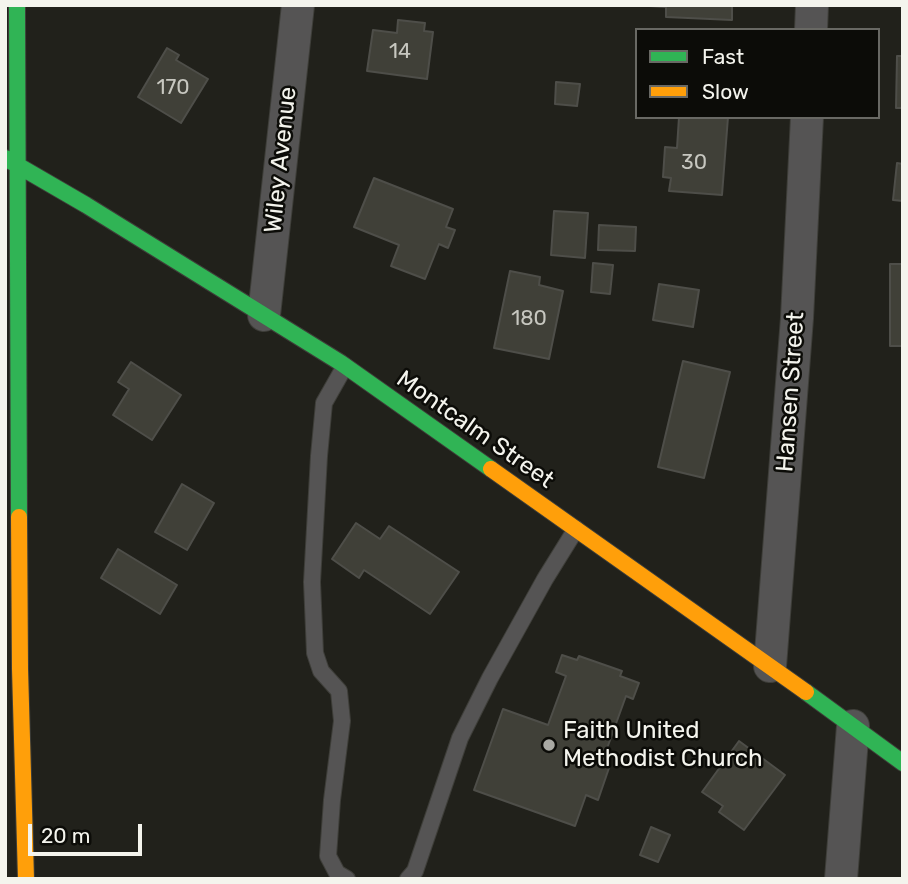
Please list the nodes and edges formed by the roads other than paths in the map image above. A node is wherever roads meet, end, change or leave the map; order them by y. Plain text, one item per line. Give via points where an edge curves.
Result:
1 (18, 5) edge
2 (299, 5) edge
3 (812, 5) edge
4 (811, 28) edge
5 (807, 119) edge
6 (11, 162) edge
7 (264, 315) junction
8 (345, 366) junction
9 (576, 528) junction
10 (770, 666) junction
11 (853, 726) junction
12 (903, 763) edge
13 (26, 879) edge
14 (347, 879) edge
15 (408, 879) edge
16 (841, 879) edge

1 - 6 main road
2 - 7 street, Wiley Avenue
3 - 4 street
5 - 10 street, Hansen Street via 797,318
6 - 7 main road, Montcalm Street
6 - 13 main road
7 - 8 main road, Montcalm Street
8 - 9 main road, Montcalm Street
8 - 14 lane via 324,403 312,582 314,653 321,671 338,691 342,721 328,856 337,873
9 - 10 main road, Montcalm Street
9 - 15 lane via 460,738 415,871
10 - 11 main road, Montcalm Street
11 - 12 main road, Montcalm Street
11 - 16 street

